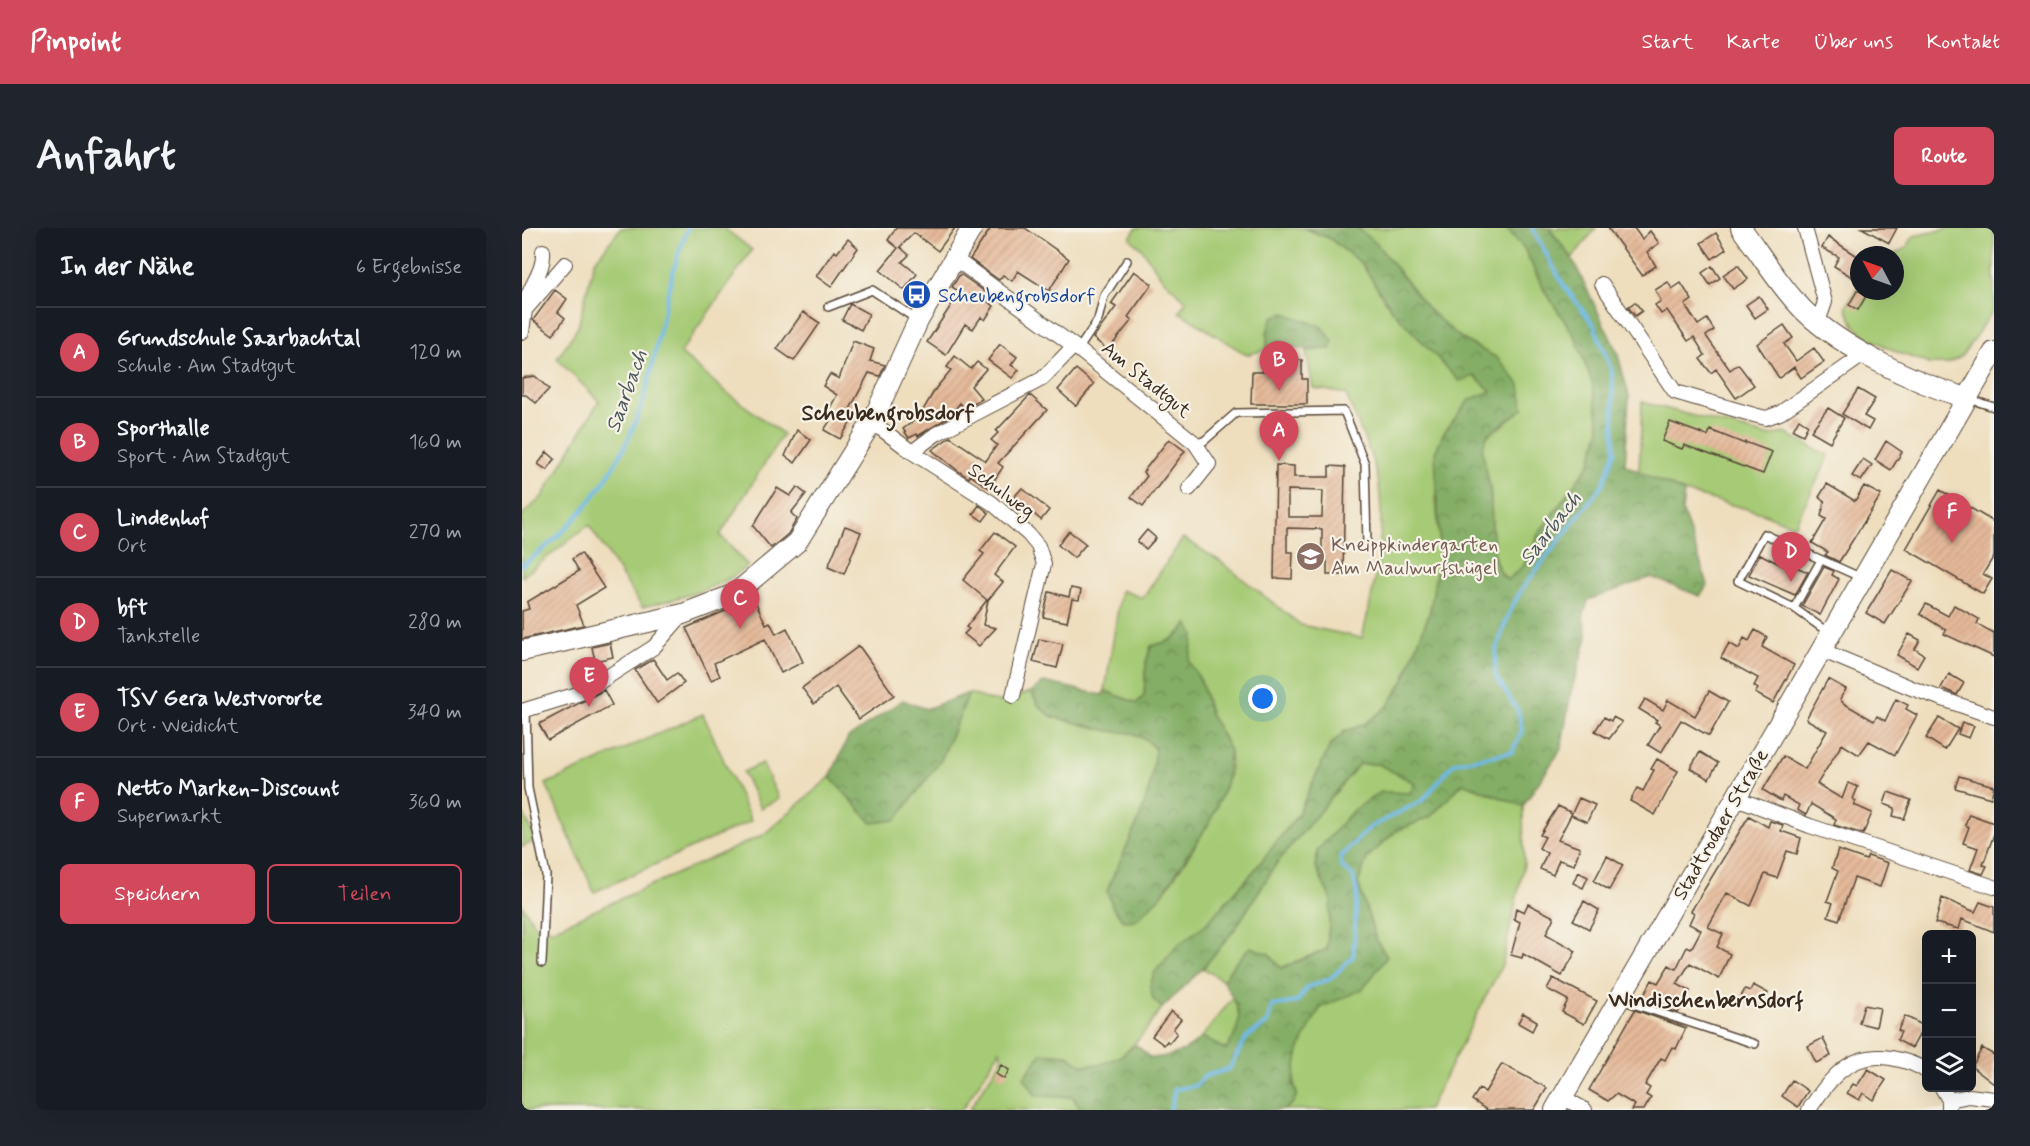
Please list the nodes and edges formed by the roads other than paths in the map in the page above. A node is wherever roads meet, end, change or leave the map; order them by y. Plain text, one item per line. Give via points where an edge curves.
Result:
1 (972, 228) edge
2 (1741, 228) edge
3 (1805, 228) edge
4 (543, 251) dead end
5 (954, 258) junction
6 (1127, 261) dead end
7 (565, 264) dead end
8 (1602, 284) dead end
9 (828, 307) dead end
10 (525, 310) junction
11 (918, 321) junction
12 (1818, 322) junction
13 (522, 332) edge
14 (1076, 348) junction
15 (1994, 352) edge
16 (1866, 353) junction
17 (1967, 398) junction
18 (1994, 407) edge
19 (872, 422) junction
20 (1195, 443) junction
21 (912, 452) junction
22 (1189, 489) dead end
23 (1367, 544) dead end
24 (1821, 560) junction
25 (1863, 579) junction
26 (1794, 608) junction
27 (683, 614) junction
28 (1826, 642) junction
29 (522, 651) edge
30 (1013, 696) dead end
31 (524, 711) edge
32 (1994, 717) edge
33 (1736, 798) junction
34 (1994, 887) edge
35 (542, 963) dead end
36 (1618, 999) junction
37 (1755, 1044) dead end
38 (1922, 1069) edge
39 (1947, 1099) edge
40 (1994, 1099) edge
41 (1559, 1104) edge
42 (1585, 1110) edge
43 (1809, 1110) edge

1 - 5 main road
2 - 12 main road via 1796,303
3 - 12 street via 1825,302
4 - 10 street
5 - 11 main road
5 - 14 street, Am Stadtgut
6 - 14 lane via 1104,296 1098,320
7 - 10 street
8 - 16 street via 1675,392 1754,415 1780,413
9 - 11 lane via 872,290
10 - 13 street
11 - 19 main road
12 - 16 main road
14 - 20 street, Am Stadtgut
14 - 21 street, Am Stadtgut via 1042,379 936,434
15 - 17 main road, Stadtrodaer Straße
16 - 17 main road via 1923,383
17 - 18 lane
17 - 25 main road, Stadtrodaer Straße
19 - 21 street, Schulweg
19 - 27 main road via 797,542 735,594
20 - 22 street, Am Stadtgut via 1209,464
20 - 23 lane, Am Stadtgut via 1204,441 1236,413 1344,411 1365,464
21 - 30 street, Schulweg via 992,503 1038,546 1044,564
24 - 25 lane
24 - 26 lane
24 - 26 lane via 1764,534 1738,581
25 - 28 main road, Stadtrodaer Straße
26 - 28 lane
27 - 29 main road
27 - 31 street via 654,647 584,692
28 - 32 street via 1914,689
28 - 33 main road, Stadtrodaer Straße
31 - 35 lane via 528,788 546,875
33 - 34 street
33 - 36 main road, Stadtrodaer Straße
36 - 37 lane
36 - 41 main road, Stadtrodaer Straße
38 - 43 street via 1877,1056 1858,1059 1839,1070
39 - 40 street
41 - 42 street

